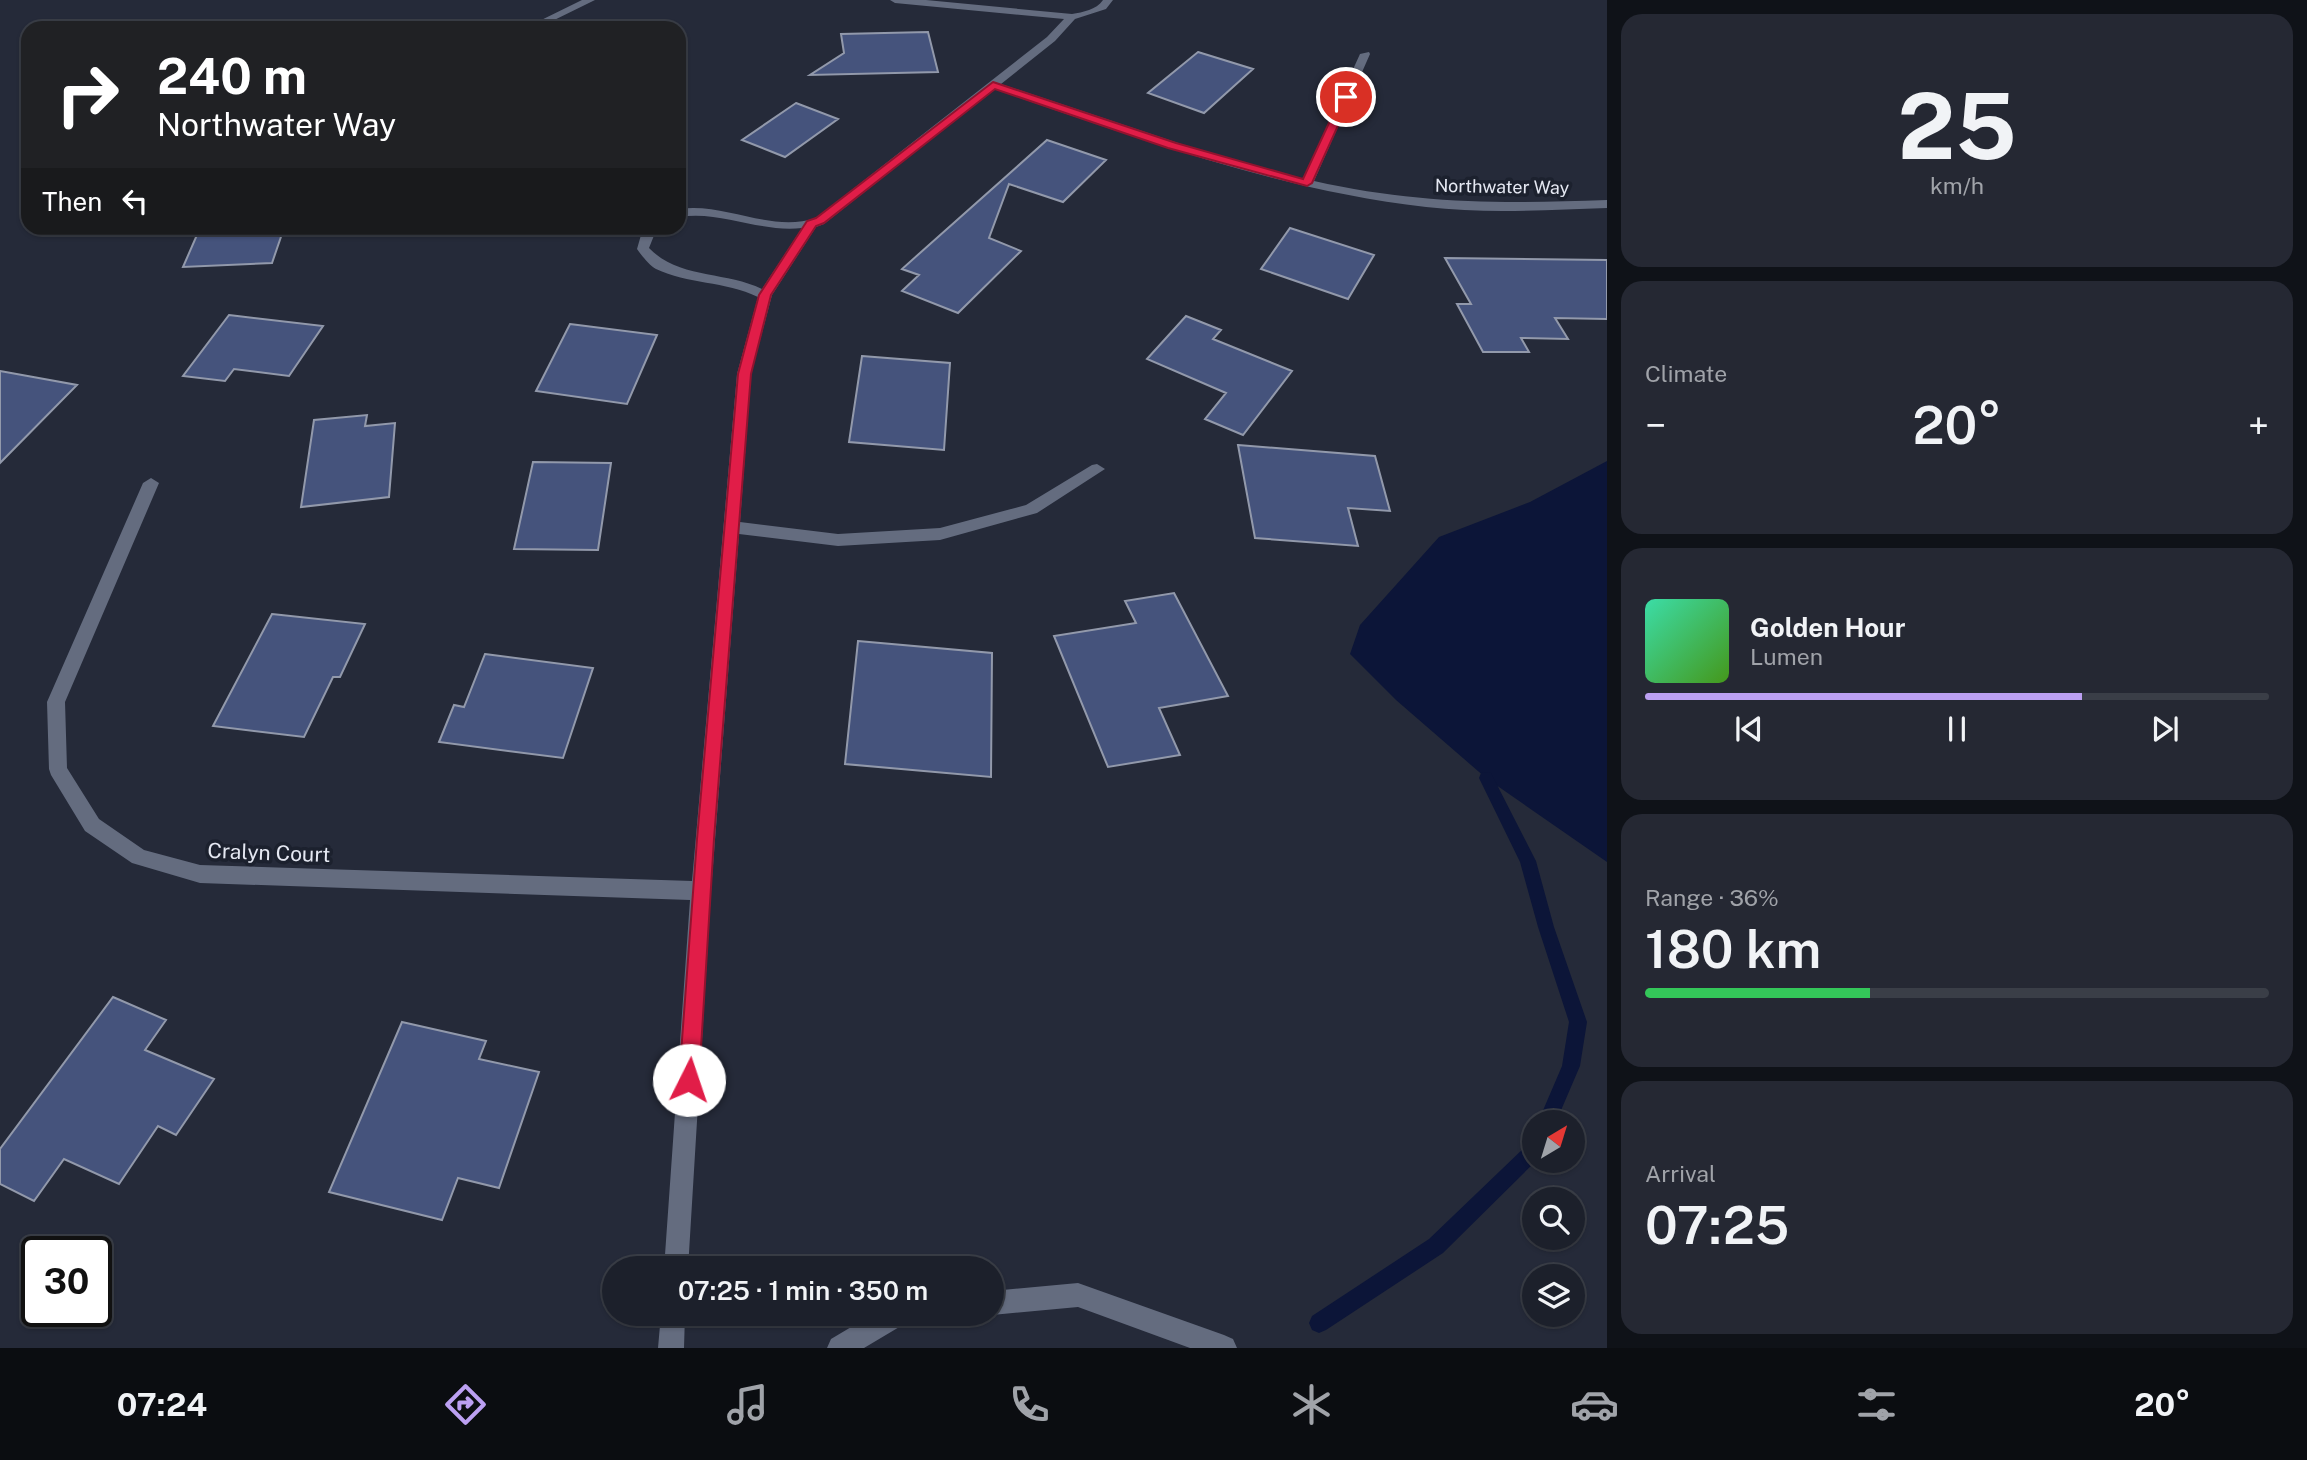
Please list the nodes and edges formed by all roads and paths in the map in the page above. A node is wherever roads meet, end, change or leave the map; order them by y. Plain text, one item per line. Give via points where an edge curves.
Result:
1 (590, 0) edge
2 (895, 0) edge
3 (1108, 0) edge
4 (1056, 5) dead end
5 (1072, 17) junction
6 (545, 21) edge
7 (1365, 54) dead end
8 (993, 85) junction
9 (1307, 183) junction
10 (1607, 204) edge
11 (686, 212) edge
12 (811, 224) junction
13 (646, 235) edge
14 (765, 295) junction
15 (1097, 469) dead end
16 (151, 484) dead end
17 (730, 527) junction
18 (701, 891) junction
19 (677, 1256) edge
20 (1004, 1302) edge
21 (672, 1326) edge
22 (877, 1326) edge
23 (671, 1348) edge
24 (840, 1348) edge
25 (1224, 1348) edge

1 - 6 street
2 - 5 street
3 - 5 street via 1103,7
4 - 5 street
5 - 8 street
7 - 9 street
8 - 9 street, Northwater Way via 1172,145
8 - 12 street
9 - 10 street, Northwater Way via 1472,208
11 - 12 street via 714,211 782,226
12 - 14 street
13 - 14 street via 643,249 658,265 742,284
14 - 17 street via 744,374
15 - 17 street via 1031,509 940,534 838,540
16 - 18 street, Cralyn Court via 56,702 58,769 92,825 139,857 200,874
17 - 18 street
18 - 19 street
20 - 25 street via 1078,1295
21 - 23 street
22 - 24 street

